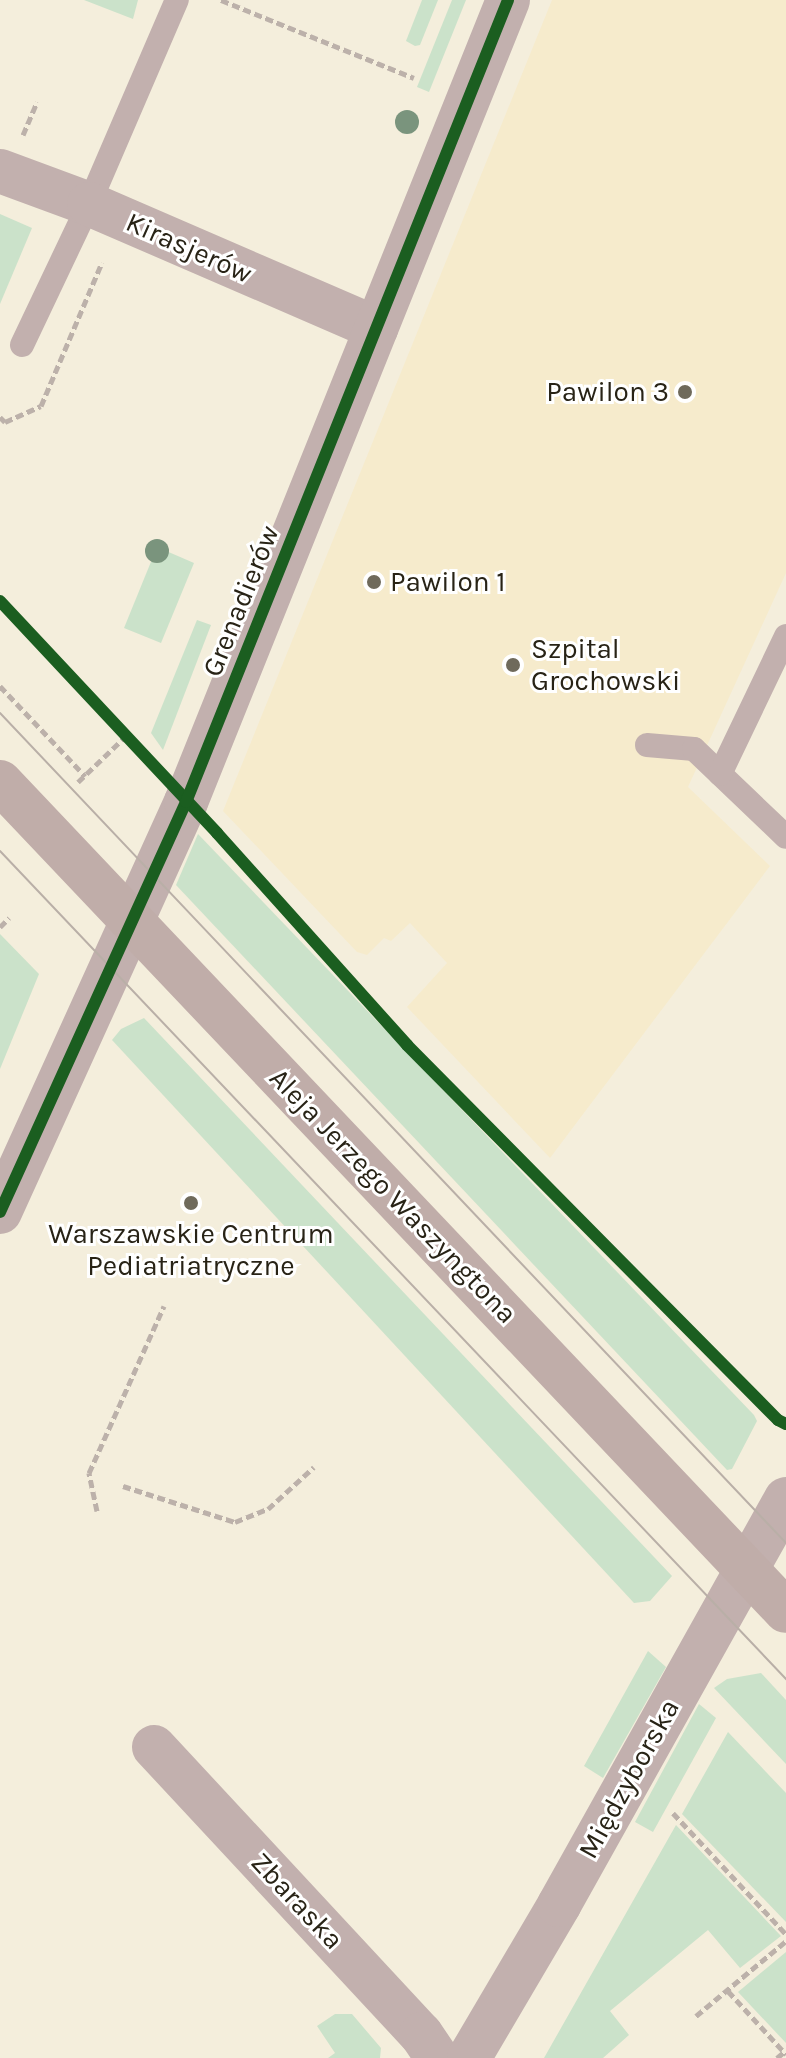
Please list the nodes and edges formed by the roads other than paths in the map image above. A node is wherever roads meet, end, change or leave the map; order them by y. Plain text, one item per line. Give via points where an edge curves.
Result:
1 (177, 0) edge
2 (508, 0) edge
3 (10, 156) edge
4 (105, 211) junction
5 (376, 328) junction
6 (22, 345) dead end
7 (786, 636) edge
8 (647, 745) dead end
9 (720, 774) junction
10 (0, 782) edge
11 (786, 837) edge
12 (131, 921) junction
13 (0, 1212) edge
14 (786, 1499) edge
15 (747, 1569) junction
16 (786, 1611) edge
17 (154, 1747) dead end
18 (437, 2058) edge
19 (469, 2058) edge

1 - 4 lane
2 - 5 street, Grenadierów
3 - 4 street, Kirasjerów
4 - 5 street, Kirasjerów
4 - 6 lane
5 - 12 street, Grenadierów via 186,802
7 - 9 lane
8 - 9 lane via 694,749
9 - 11 lane
10 - 12 main road, Aleja Jerzego Waszyngtona
12 - 13 street, Grenadierów
12 - 15 main road, Aleja Jerzego Waszyngtona
14 - 15 street, Międzyborska
15 - 16 main road, Aleja Jerzego Waszyngtona
15 - 19 street, Międzyborska
17 - 18 street, Zbaraska via 421,2034

